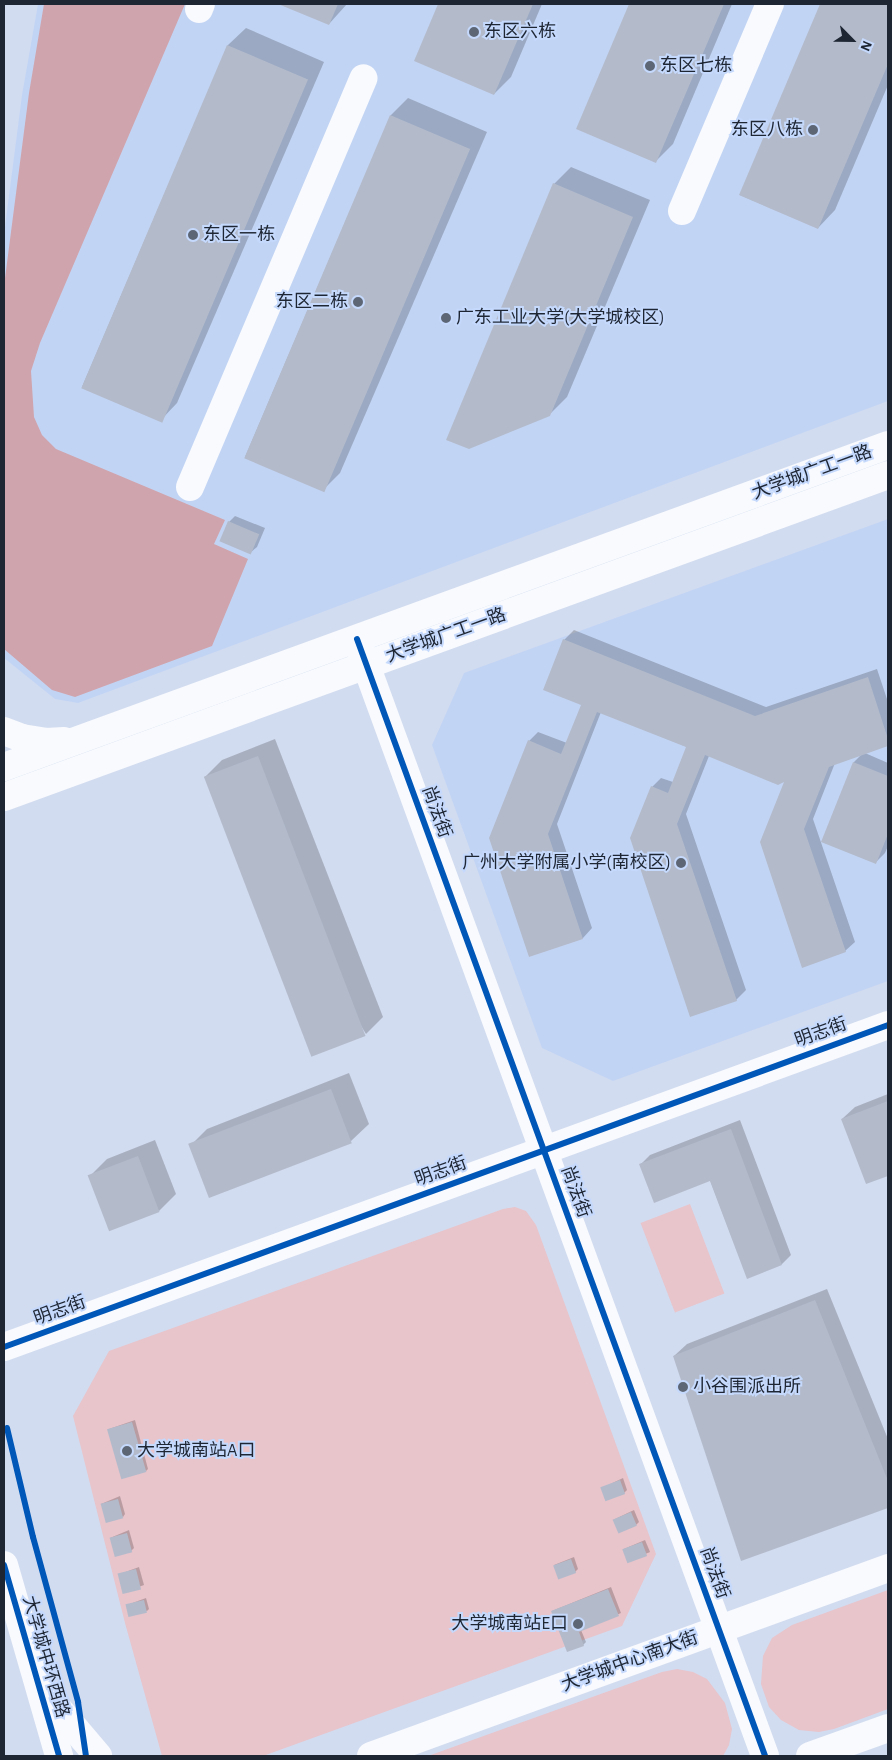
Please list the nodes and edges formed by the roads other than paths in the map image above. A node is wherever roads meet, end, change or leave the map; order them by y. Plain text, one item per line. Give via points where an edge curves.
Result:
1 (770, 4) edge
2 (364, 78) dead end
3 (682, 211) dead end
4 (888, 445) edge
5 (888, 475) edge
6 (190, 487) dead end
7 (357, 639) junction
8 (367, 665) junction
9 (4, 731) edge
10 (76, 741) junction
11 (4, 768) edge
12 (4, 797) edge
13 (888, 1025) edge
14 (544, 1151) junction
15 (4, 1347) edge
16 (4, 1565) edge
17 (888, 1568) edge
18 (719, 1630) junction
19 (36, 1682) junction
20 (888, 1728) edge
21 (59, 1756) edge
22 (98, 1756) edge
23 (371, 1756) edge
24 (766, 1756) edge
25 (810, 1756) edge

1 - 3 main road
2 - 6 main road
4 - 7 main road, 大学城广工一路
5 - 8 main road, 大学城广工一路
7 - 8 main road, 尚法街
7 - 10 main road, 大学城广工一路
8 - 12 main road, 大学城广工一路
8 - 14 main road, 尚法街
9 - 10 main road via 46,742
10 - 11 main road, 大学城广工一路
13 - 14 main road, 明志街
14 - 15 main road, 明志街
14 - 18 main road, 尚法街
16 - 19 main road, 大学城中环西路
17 - 18 main road, 大学城中心南大街
18 - 23 main road, 大学城中心南大街
18 - 24 main road, 尚法街
19 - 21 main road, 大学城中环西路
19 - 22 main road
20 - 25 main road

